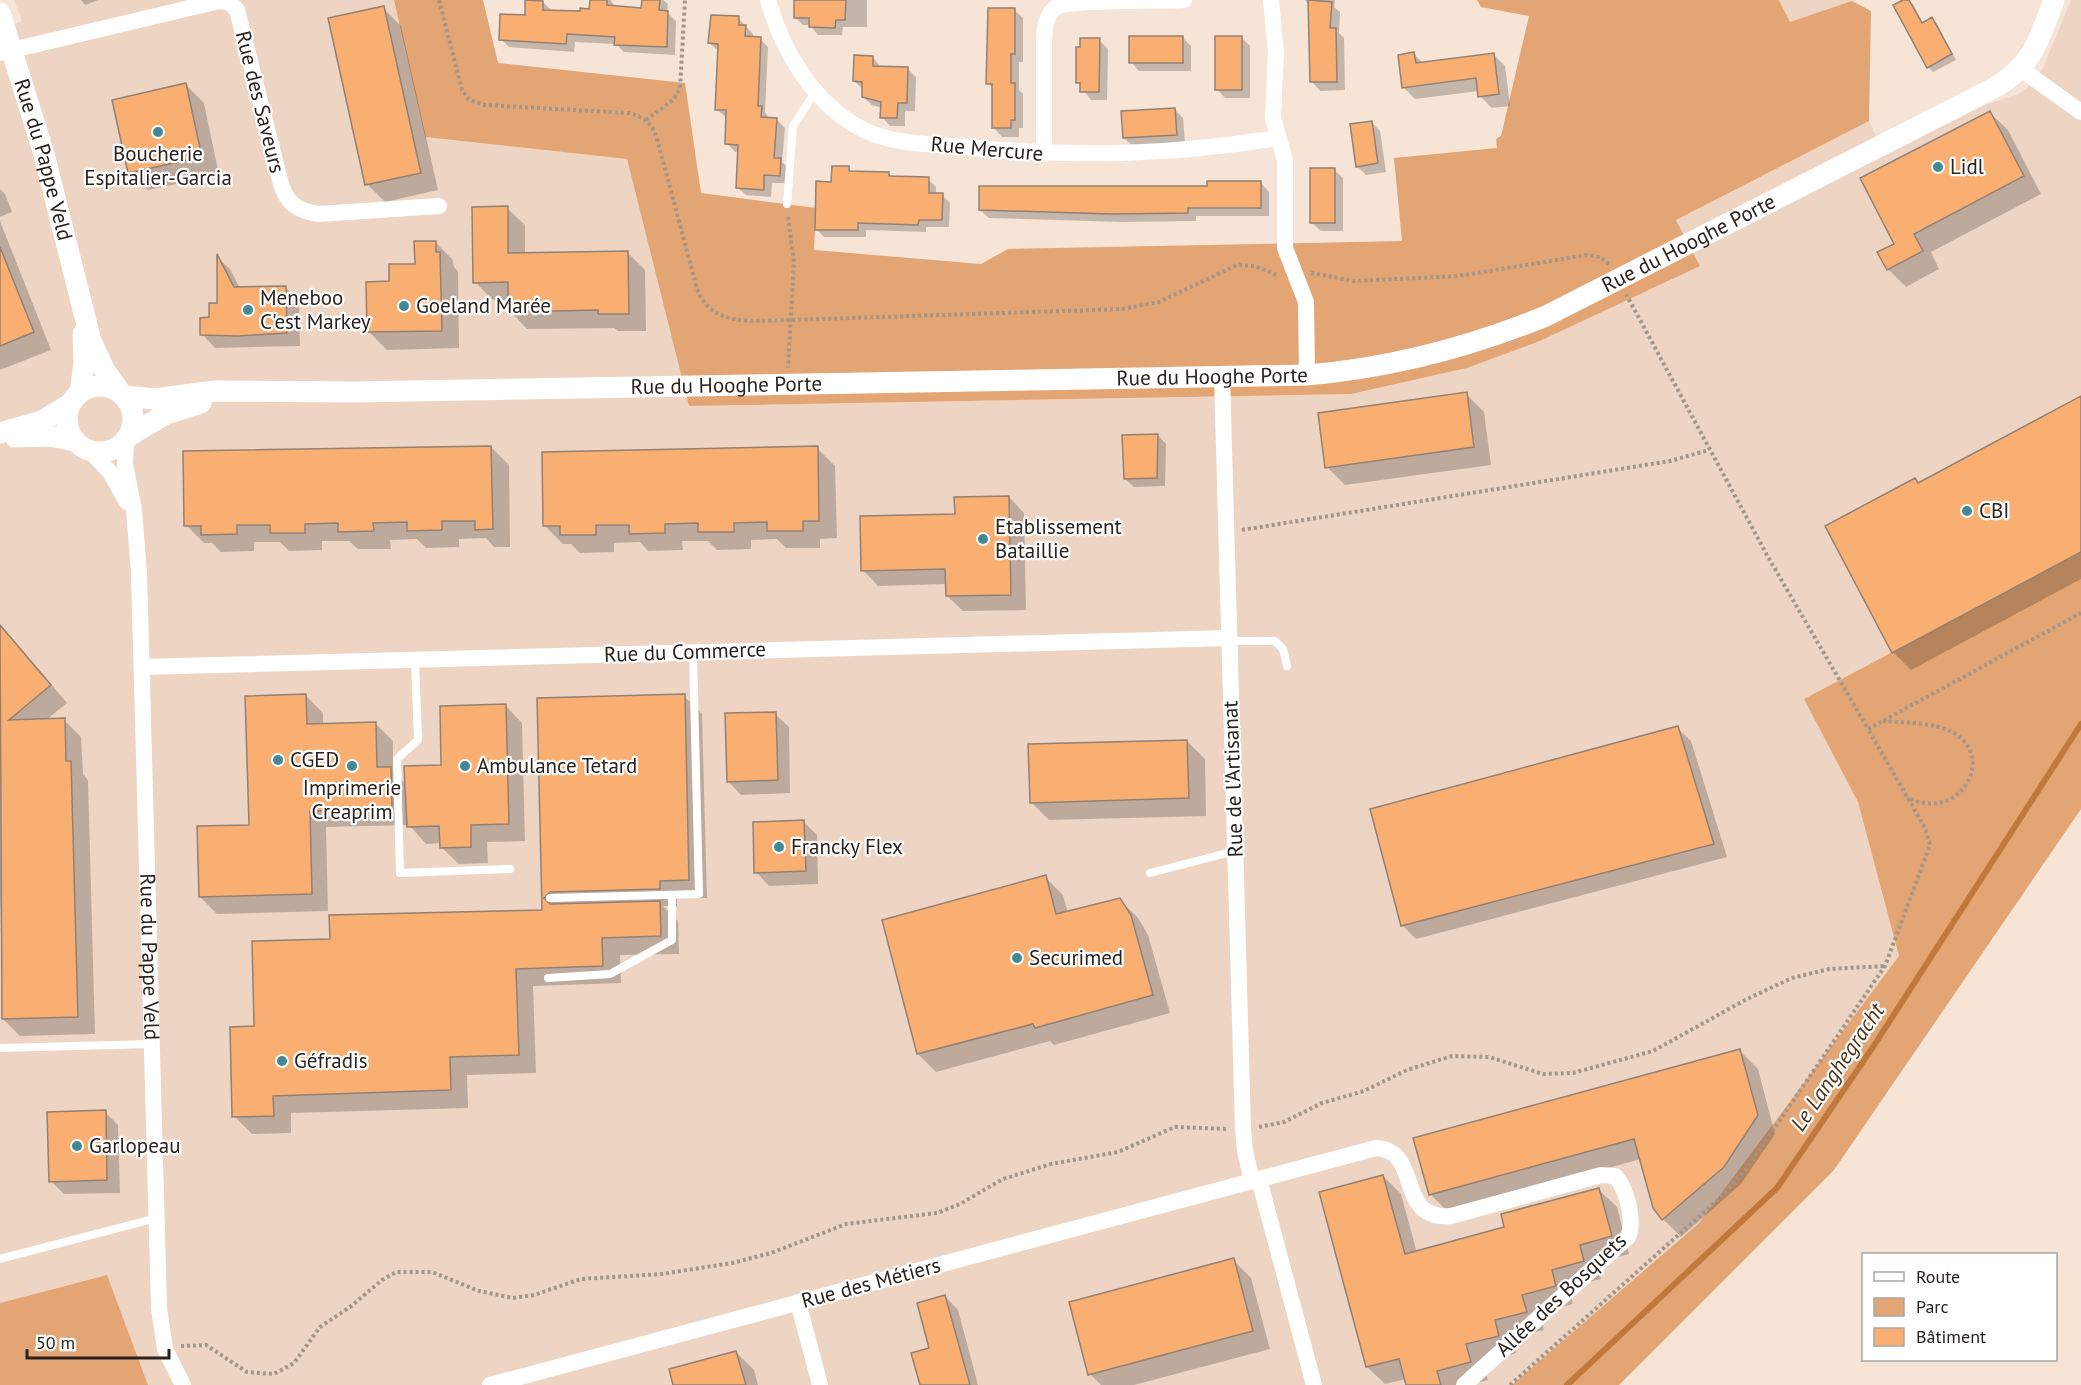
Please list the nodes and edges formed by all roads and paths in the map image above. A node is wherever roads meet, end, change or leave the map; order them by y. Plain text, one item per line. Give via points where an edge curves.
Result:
1 (439, 0) edge
2 (685, 0) edge
3 (768, 0) edge
4 (1184, 0) edge
5 (1270, 0) edge
6 (2054, 0) edge
7 (0, 13) edge
8 (6, 52) edge
9 (2022, 70) junction
10 (816, 91) junction
11 (2081, 112) edge
12 (646, 120) junction
13 (1278, 138) junction
14 (1044, 154) junction
15 (787, 204) joint
16 (439, 206) dead end
17 (1296, 277) junction
18 (1619, 281) junction
19 (81, 306) junction
20 (790, 320) junction
21 (1307, 375) junction
22 (1222, 376) junction
23 (787, 383) junction
24 (255, 393) junction
25 (123, 394) junction
26 (75, 398) junction
27 (0, 433) edge
28 (128, 438) junction
29 (0, 439) edge
30 (82, 446) junction
31 (1709, 450) junction
32 (135, 523) junction
33 (1226, 532) junction
34 (2081, 613) edge
35 (1228, 639) junction
36 (693, 652) junction
37 (414, 660) junction
38 (1287, 666) dead end
39 (142, 667) junction
40 (1883, 721) junction
41 (1868, 729) junction
42 (1907, 796) junction
43 (1235, 851) junction
44 (510, 868) dead end
45 (1150, 873) dead end
46 (672, 895) junction
47 (550, 898) dead end
48 (1885, 966) junction
49 (548, 978) dead end
50 (152, 1044) junction
51 (0, 1048) edge
52 (1243, 1129) junction
53 (1256, 1180) junction
54 (157, 1218) junction
55 (0, 1259) edge
56 (798, 1302) junction
57 (165, 1349) junction
58 (183, 1385) edge
59 (490, 1385) edge
60 (820, 1385) edge
61 (1314, 1385) edge
62 (1464, 1385) edge
63 (1510, 1385) edge

1 - 12 path via 460,85 469,100 484,105 629,113
2 - 12 path via 680,88 673,100
3 - 10 street, Rue Mercure via 789,53
4 - 14 street via 1071,2 1052,11 1044,39
5 - 13 street via 1276,63 1273,118
6 - 9 street, Rue du Hooghe Porte
7 - 8 street, Rue du Pappe Veld
8 - 16 street, Rue des Saveurs via 219,1 230,3 237,10 281,184 291,204 319,214
8 - 19 street, Rue du Pappe Veld via 51,181
9 - 11 street
9 - 18 street, Rue du Hooghe Porte via 1996,87
10 - 14 street, Rue Mercure via 843,118 885,137 912,143
10 - 15 lane via 793,126
12 - 20 path via 657,139 703,302 728,319
13 - 14 street, Rue Mercure via 1180,152
13 - 17 street via 1285,160 1285,248
15 - 20 path via 794,262
17 - 18 path via 1316,272 1354,281 1458,276 1593,255 1605,260
17 - 20 path via 1255,266 1237,266 1159,302 1122,309
17 - 21 street via 1306,302
18 - 21 street, Rue du Hooghe Porte via 1546,316 1468,344 1379,366
18 - 31 path
19 - 25 street, Rue du Pappe Veld via 97,355
19 - 26 street, Rue du Pappe Veld via 84,364
20 - 23 path
21 - 22 street, Rue du Hooghe Porte
22 - 23 street, Rue du Hooghe Porte
22 - 33 street, Rue de l'Artisanat
23 - 24 street, Rue du Hooghe Porte
24 - 25 street, Rue du Hooghe Porte via 215,391 154,399
24 - 28 street, Rue du Hooghe Porte via 172,412
25 - 26 street via 102,385
25 - 28 street via 134,415
26 - 27 street via 42,422
26 - 30 street via 67,424
28 - 30 street via 108,451
28 - 32 street, Rue du Pappe Veld via 125,464
29 - 30 street via 41,436
30 - 32 street, Rue du Pappe Veld via 119,486
31 - 33 path via 1670,461
31 - 41 path
32 - 39 street, Rue du Pappe Veld
33 - 35 street, Rue de l'Artisanat
34 - 40 path
35 - 36 street, Rue du Commerce
35 - 38 lane via 1275,640 1283,649
35 - 43 street, Rue de l'Artisanat
36 - 37 street, Rue du Commerce
36 - 46 lane via 699,894
37 - 39 street, Rue du Commerce
37 - 44 lane via 418,740 397,759 400,873
39 - 50 street, Rue du Pappe Veld
40 - 41 path
40 - 42 path via 1945,729 1970,750 1970,778 1954,798 1930,804
41 - 42 path
42 - 48 path via 1930,845
43 - 45 lane
43 - 52 street, Rue de l'Artisanat
46 - 47 lane
46 - 49 lane via 672,940 610,974
48 - 52 path via 1829,969 1791,978 1653,1051 1573,1073 1534,1072 1489,1057 1452,1056 1407,1070 1364,1091 1322,1102 1278,1124
48 - 63 path via 1740,1177
50 - 51 lane
50 - 54 street, Rue du Pappe Veld
52 - 53 street, Rue de l'Artisanat via 1245,1151
52 - 57 path via 1175,1127 1118,1152 1051,1164 1003,1179 937,1213 846,1224 759,1257 732,1263 662,1274 581,1279 513,1298 479,1291 432,1272 396,1272 320,1327 294,1363 274,1374 247,1372 206,1345
53 - 56 street, Rue des Métiers
53 - 61 street, Rue de l'Artisanat
53 - 62 street, Allée des Bosquets via 1382,1148 1402,1164 1418,1205 1426,1213 1451,1216 1601,1174 1618,1179 1631,1218 1626,1240
54 - 55 lane
54 - 57 street, Rue du Pappe Veld via 159,1308
56 - 59 street, Rue des Métiers
56 - 60 street
57 - 58 street, Rue du Pappe Veld

